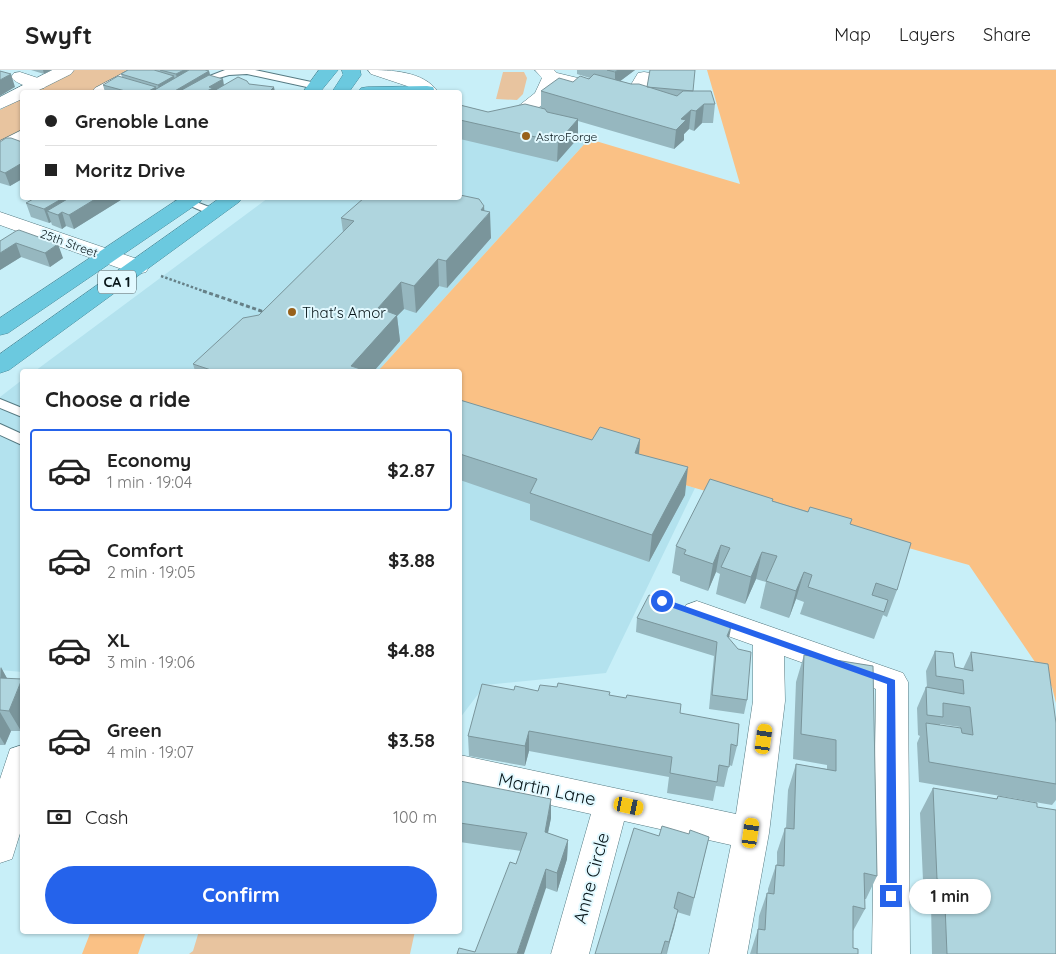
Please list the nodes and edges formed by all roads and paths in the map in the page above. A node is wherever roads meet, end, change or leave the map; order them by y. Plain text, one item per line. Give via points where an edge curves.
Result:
1 (65, 70) edge
2 (142, 70) edge
3 (329, 70) edge
4 (351, 70) edge
5 (377, 70) edge
6 (548, 74) edge
7 (20, 77) dead end
8 (644, 77) dead end
9 (231, 82) edge
10 (38, 84) junction
11 (313, 89) edge
12 (27, 90) edge
13 (105, 90) edge
14 (341, 90) edge
15 (425, 90) edge
16 (20, 93) edge
17 (0, 104) edge
18 (517, 111) edge
19 (185, 200) edge
20 (188, 200) edge
21 (229, 200) edge
22 (213, 212) junction
23 (0, 218) edge
24 (108, 257) junction
25 (138, 267) junction
26 (274, 316) edge
27 (0, 327) edge
28 (0, 364) edge
29 (0, 403) edge
30 (20, 412) edge
31 (0, 429) edge
32 (20, 439) edge
33 (671, 604) edge
34 (768, 639) junction
35 (14, 763) edge
36 (462, 770) edge
37 (612, 802) junction
38 (751, 833) junction
39 (0, 847) edge
40 (570, 954) edge
41 (728, 954) edge
42 (891, 954) edge

1 - 10 street
2 - 13 street
3 - 11 highway
4 - 14 highway via 352,75
5 - 15 street
6 - 8 street via 624,94 636,92
6 - 18 street via 542,96
7 - 10 street
9 - 11 lane via 208,76 247,71
10 - 12 street
16 - 17 street
19 - 24 highway, CA 1
20 - 22 lane
21 - 22 highway, CA 1
22 - 25 highway, CA 1
23 - 24 street, 25th Street
24 - 25 street, 25th Street
24 - 27 highway, CA 1
25 - 26 path
25 - 28 highway, CA 1
29 - 30 lane
31 - 32 lane
33 - 34 street
34 - 38 street via 769,701
34 - 42 street via 892,682
35 - 39 street
36 - 37 street, Martin Lane
37 - 38 street, Martin Lane
37 - 40 street, Anne Circle
38 - 41 street

